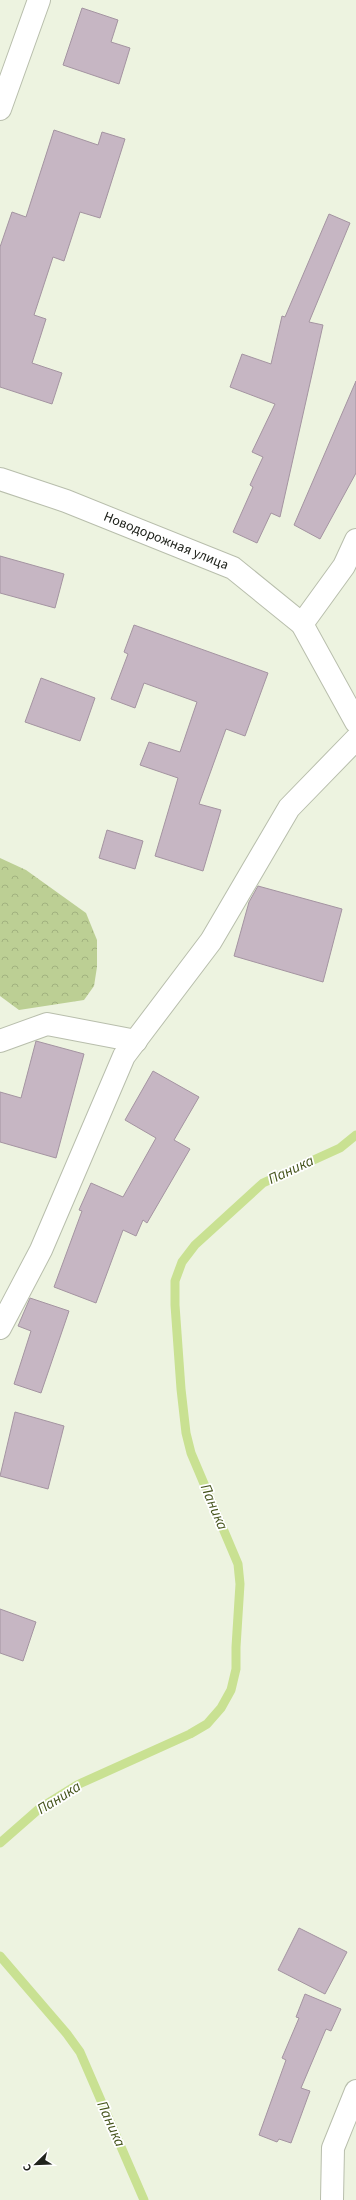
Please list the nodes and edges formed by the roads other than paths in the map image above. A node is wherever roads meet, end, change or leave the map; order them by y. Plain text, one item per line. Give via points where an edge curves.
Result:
1 (39, 0) edge
2 (0, 109) edge
3 (0, 479) edge
4 (356, 540) edge
5 (302, 624) junction
6 (356, 722) edge
7 (356, 739) edge
8 (136, 1041) junction
9 (0, 1042) edge
10 (0, 1328) edge
11 (356, 2091) edge
12 (332, 2200) edge

1 - 2 street
3 - 5 street, Новодорожная улица via 66,501 233,568
4 - 5 street via 344,566
5 - 6 street, Новодорожная улица
7 - 8 street via 288,808 211,941
8 - 9 street via 47,1024
8 - 10 street via 124,1056 41,1250
11 - 12 street via 333,2148

